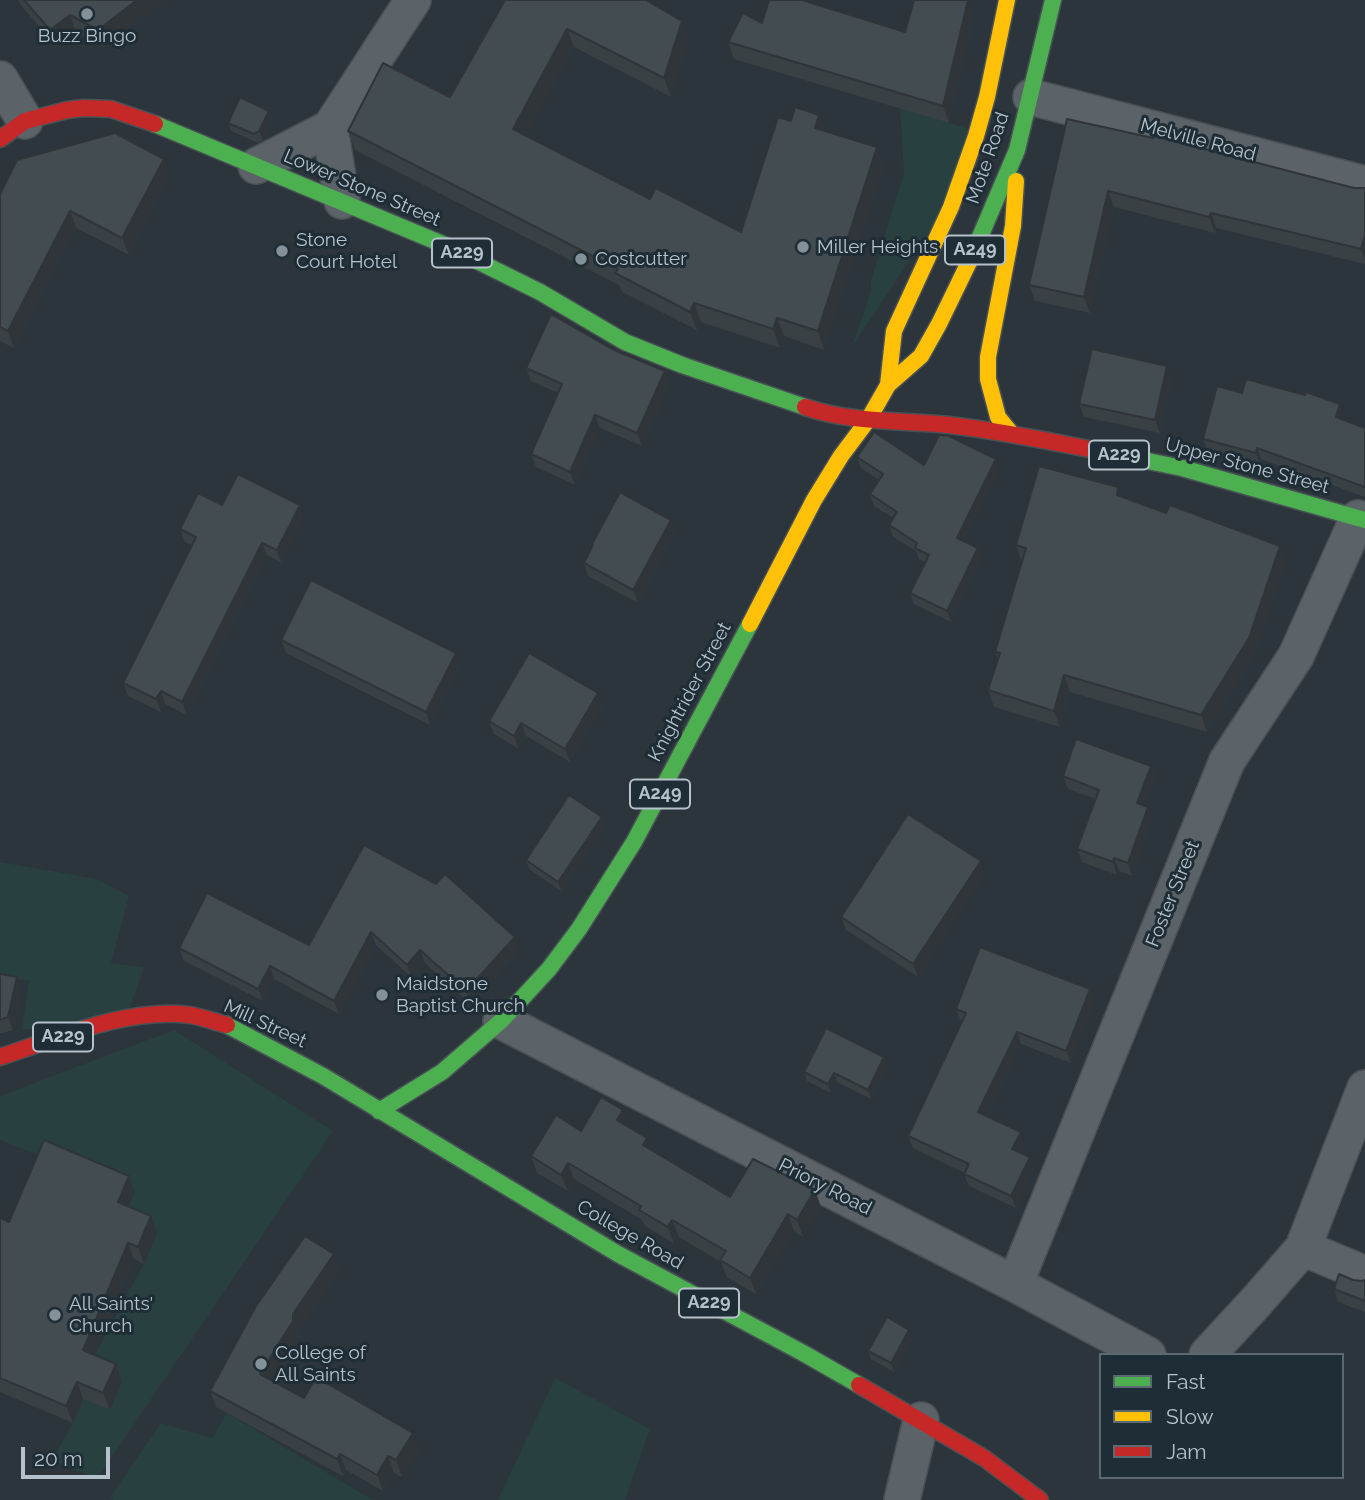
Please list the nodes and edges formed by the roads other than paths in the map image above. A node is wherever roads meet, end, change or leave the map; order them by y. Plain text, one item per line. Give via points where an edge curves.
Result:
1 (413, 0) edge
2 (1007, 0) edge
3 (1054, 0) edge
4 (0, 79) edge
5 (1031, 97) junction
6 (330, 128) junction
7 (13, 130) edge
8 (1017, 150) junction
9 (256, 166) junction
10 (1365, 184) edge
11 (342, 201) junction
12 (888, 385) junction
13 (868, 420) junction
14 (1012, 433) junction
15 (1361, 519) edge
16 (501, 1021) junction
17 (0, 1057) edge
18 (1365, 1088) edge
19 (379, 1111) junction
20 (1303, 1248) junction
21 (1365, 1274) edge
22 (1015, 1284) junction
23 (1144, 1353) edge
24 (1209, 1353) edge
25 (920, 1420) junction
26 (902, 1500) edge
27 (1040, 1500) edge

1 - 6 street
2 - 12 highway, Mote Road / A249 via 976,136 951,207 894,331
3 - 5 highway, Mote Road / A249
4 - 7 street
5 - 8 highway, Mote Road / A249
5 - 10 street, Melville Road
6 - 9 street
6 - 11 street
7 - 9 highway, Lower Stone Street / A229 via 67,110 111,109
8 - 12 highway, Mote Road / A249 via 930,340 921,356
8 - 14 highway, A249 via 1013,226 988,357 988,379 998,417
9 - 11 highway, Lower Stone Street / A229
11 - 13 highway, Lower Stone Street / A229 via 540,292 625,342 812,410
12 - 13 highway, Mote Road / A249
13 - 14 highway, Upper Stone Street / A229
13 - 16 highway, Knightrider Street / A249 via 814,499 634,842 579,929
14 - 15 highway, Upper Stone Street / A229 via 1182,468
15 - 22 street, Foster Street via 1296,656 1227,761
16 - 19 highway, Knightrider Street / A249 via 442,1072
16 - 22 street, Priory Road
17 - 19 highway, Mill Street / A229 via 102,1024 150,1014 191,1015 226,1025
18 - 20 street
19 - 25 highway, College Road / A229 via 618,1254
20 - 21 street
20 - 24 street
22 - 23 street, Priory Road
25 - 26 street
25 - 27 highway, College Road / A229 via 984,1458

